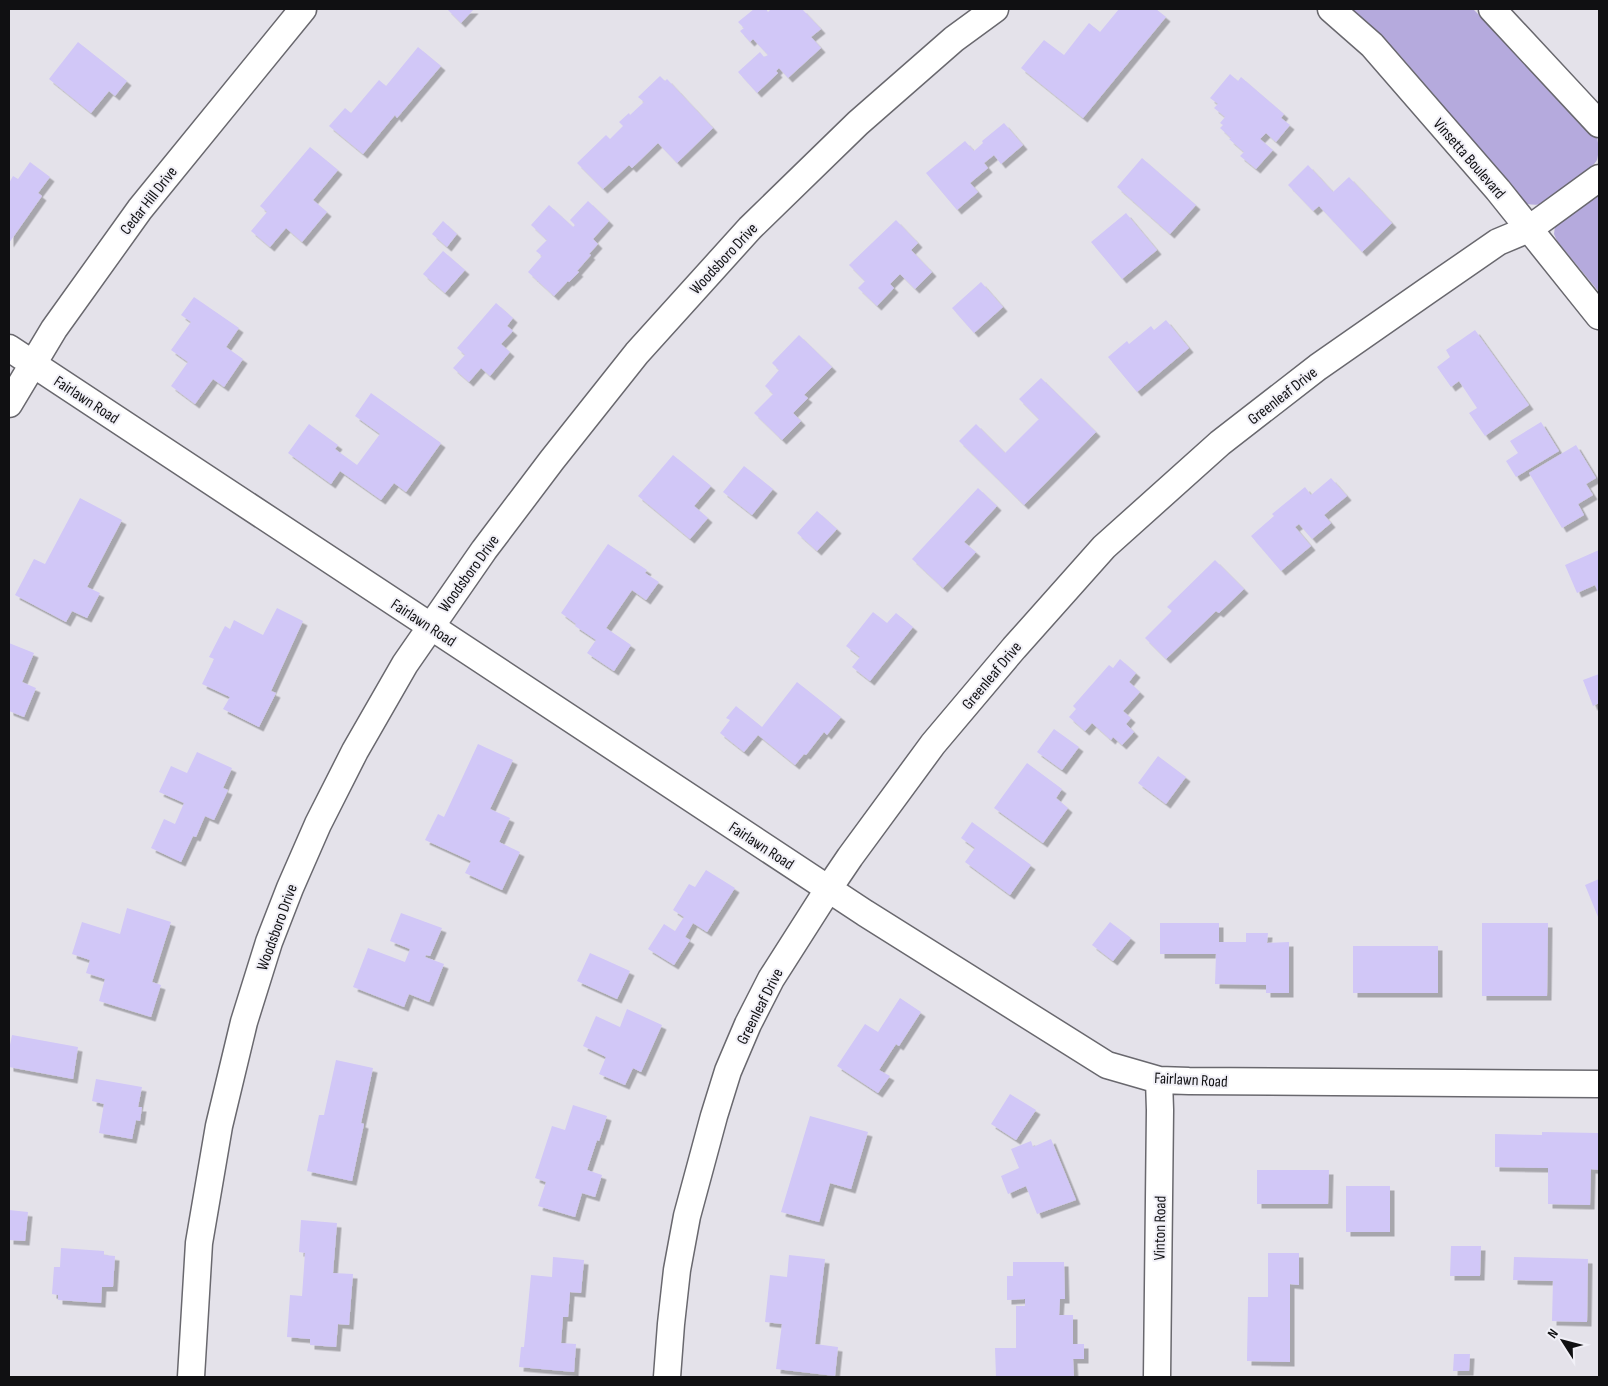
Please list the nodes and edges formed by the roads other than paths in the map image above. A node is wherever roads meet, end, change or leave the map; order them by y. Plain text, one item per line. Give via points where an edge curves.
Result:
1 (303, 9) edge
2 (996, 9) edge
3 (1331, 9) edge
4 (1492, 9) edge
5 (1599, 124) edge
6 (1599, 178) edge
7 (1529, 228) junction
8 (1599, 316) edge
9 (9, 348) edge
10 (34, 364) junction
11 (9, 404) edge
12 (430, 626) junction
13 (829, 888) junction
14 (1159, 1080) junction
15 (1599, 1084) edge
16 (191, 1377) edge
17 (667, 1377) edge
18 (1157, 1377) edge

1 - 10 street, Cedar Hill Drive via 140,209
2 - 12 street, Woodsboro Drive via 954,40 858,123 750,228 637,353 546,468
3 - 7 street, Vinsetta Boulevard via 1372,45
4 - 5 street
6 - 7 street, Greenleaf Drive
7 - 8 street, Vinsetta Boulevard
7 - 13 street, Greenleaf Drive via 1498,242 1318,367 1220,443 1104,547 934,744
9 - 10 street, Fairlawn Road
10 - 11 street, Cedar Hill Drive
10 - 12 street, Fairlawn Road
12 - 13 street, Fairlawn Road
12 - 16 street, Woodsboro Drive via 355,751 314,833 269,942 244,1022 219,1126 199,1243
13 - 14 street, Fairlawn Road via 1107,1064
13 - 17 street, Greenleaf Drive via 771,979 728,1071 687,1216 677,1270
14 - 15 street, Fairlawn Road
14 - 18 street, Vinton Road

